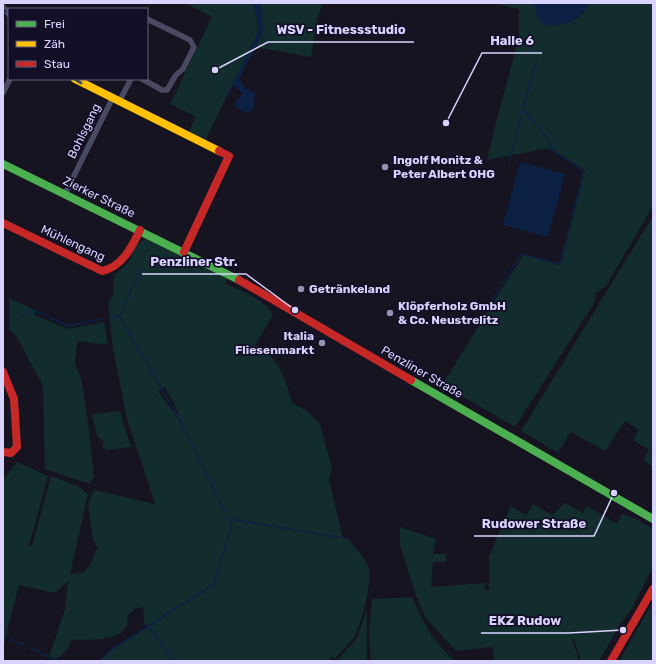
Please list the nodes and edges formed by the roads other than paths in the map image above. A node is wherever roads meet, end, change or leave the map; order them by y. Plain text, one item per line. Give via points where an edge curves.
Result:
1 (148, 19) edge
2 (10, 80) edge
3 (77, 80) edge
4 (130, 80) edge
5 (144, 80) edge
6 (3, 93) edge
7 (115, 101) junction
8 (3, 164) edge
9 (65, 194) junction
10 (3, 223) edge
11 (140, 230) junction
12 (184, 252) junction
13 (3, 372) edge
14 (3, 452) edge
15 (651, 519) edge
16 (653, 589) edge
17 (611, 661) edge

1 - 5 street via 190,40 194,47 183,69 174,77 167,90 164,91
2 - 6 street
3 - 7 main road
4 - 7 street, Bohlsgang
7 - 9 street, Bohlsgang
7 - 12 main road via 229,156
8 - 9 main road, Zierker Straße
9 - 11 main road, Zierker Straße
10 - 11 main road, Mühlengang via 102,271 109,269 126,256
11 - 12 main road, Zierker Straße
12 - 15 main road, Penzliner Straße via 274,300
13 - 14 main road via 14,393 16,403 17,447 11,453
16 - 17 main road

